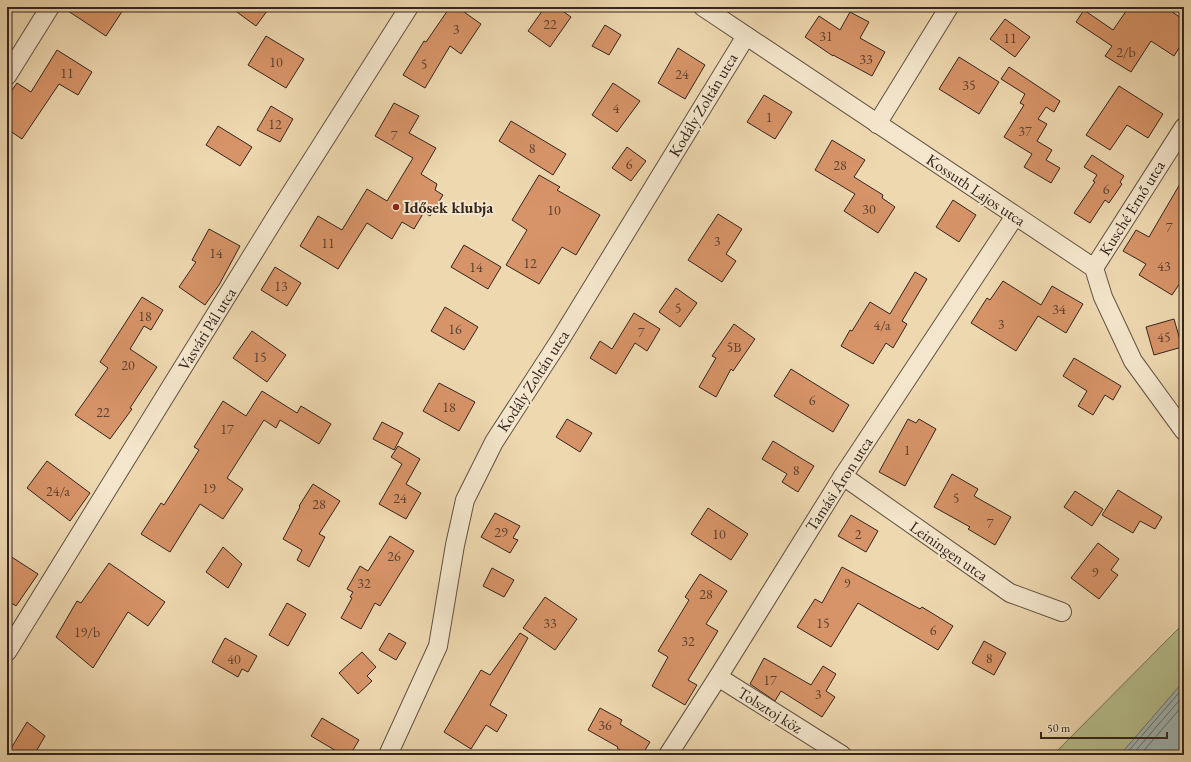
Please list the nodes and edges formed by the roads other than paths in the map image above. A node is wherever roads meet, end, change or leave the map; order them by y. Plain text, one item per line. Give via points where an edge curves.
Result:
1 (50, 7) edge
2 (409, 7) edge
3 (703, 7) edge
4 (949, 7) edge
5 (746, 36) junction
6 (7, 76) edge
7 (877, 124) junction
8 (1184, 127) edge
9 (1015, 216) junction
10 (1094, 268) junction
11 (1184, 431) edge
12 (843, 476) junction
13 (1062, 612) dead end
14 (7, 652) edge
15 (718, 678) junction
16 (388, 755) edge
17 (668, 755) edge
18 (842, 755) edge

1 - 6 street
2 - 14 street, Vasvári Pál utca via 277,215
3 - 5 street, Kossuth Lajos utca
4 - 7 street
5 - 7 street, Kossuth Lajos utca
5 - 16 street, Kodály Zoltán utca via 494,442 465,500 438,646
7 - 9 street, Kossuth Lajos utca
8 - 10 street, Kusché Ernő utca
9 - 10 street, Kossuth Lajos utca
9 - 12 street, Tamási Áron utca
10 - 11 street via 1103,297 1133,361
12 - 13 street, Leiningen utca via 1010,593
12 - 15 street, Tamási Áron utca
15 - 17 street, Tamási Áron utca
15 - 18 street, Tolsztoj köz

